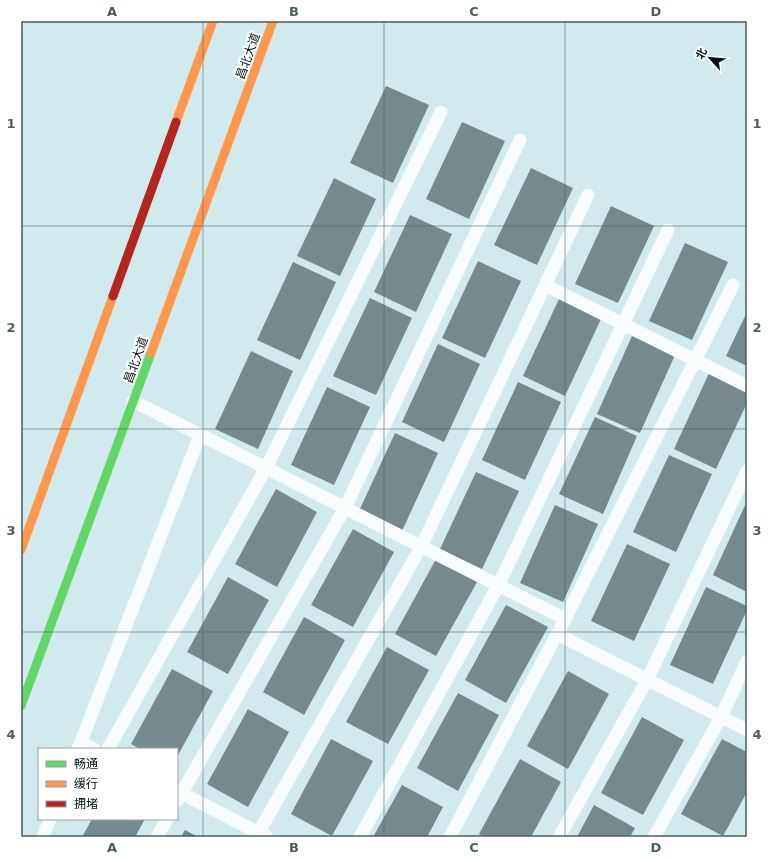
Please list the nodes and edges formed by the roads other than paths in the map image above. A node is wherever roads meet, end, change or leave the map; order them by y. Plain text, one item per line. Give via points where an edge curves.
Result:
1 (213, 21) edge
2 (273, 21) edge
3 (440, 112) dead end
4 (520, 140) dead end
5 (588, 195) dead end
6 (668, 230) dead end
7 (545, 285) junction
8 (733, 285) dead end
9 (623, 324) junction
10 (695, 360) junction
11 (747, 386) edge
12 (133, 401) junction
13 (200, 435) junction
14 (266, 468) junction
15 (747, 471) edge
16 (345, 508) junction
17 (421, 547) junction
18 (21, 550) edge
19 (498, 586) junction
20 (565, 619) junction
21 (557, 634) junction
22 (747, 661) edge
23 (647, 680) junction
24 (21, 706) edge
25 (721, 717) junction
26 (747, 730) edge
27 (80, 746) edge
28 (109, 748) edge
29 (178, 795) edge
30 (50, 820) edge
31 (166, 820) edge
32 (261, 836) edge
33 (43, 837) edge
34 (157, 837) edge
35 (360, 837) edge
36 (450, 837) edge
37 (559, 837) edge
38 (654, 837) edge

1 - 18 street
2 - 12 street, 昌北大道
3 - 14 lane
4 - 16 lane
5 - 7 lane
6 - 9 lane
7 - 9 lane
7 - 17 lane
8 - 10 lane
9 - 10 lane
9 - 19 lane
10 - 11 lane
10 - 20 lane
12 - 13 lane
12 - 24 street, 昌北大道
13 - 14 lane
13 - 27 lane
14 - 16 lane
14 - 28 lane
15 - 23 lane
16 - 17 lane
16 - 29 lane
17 - 19 lane
17 - 32 lane
19 - 20 lane
19 - 35 lane
20 - 21 lane
21 - 23 lane
21 - 36 lane
22 - 25 lane
23 - 25 lane
23 - 37 lane
25 - 26 lane
25 - 38 lane
29 - 32 lane
30 - 33 lane
31 - 34 lane

